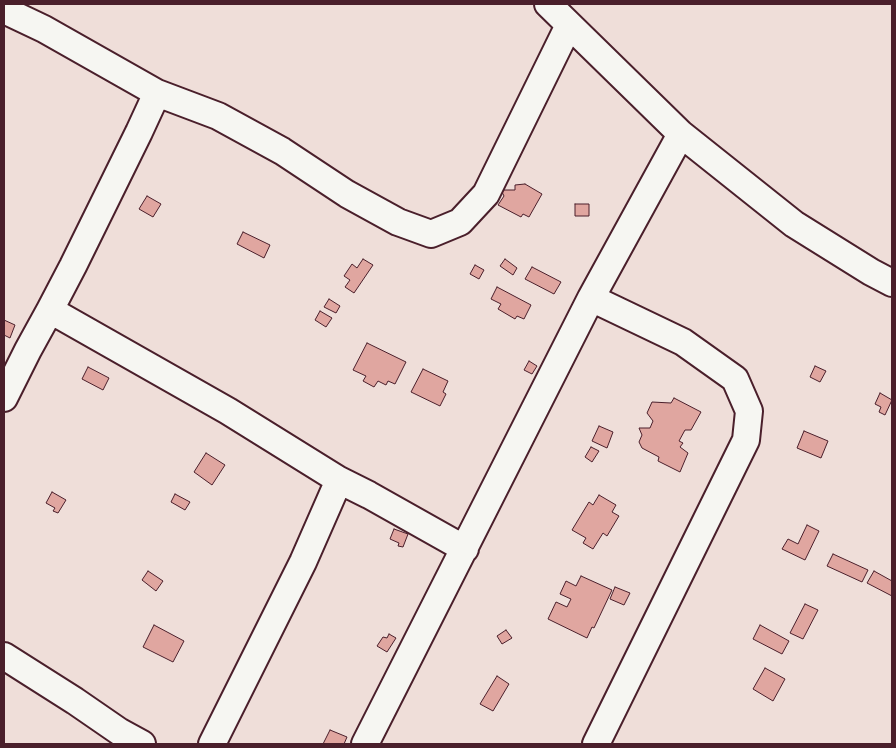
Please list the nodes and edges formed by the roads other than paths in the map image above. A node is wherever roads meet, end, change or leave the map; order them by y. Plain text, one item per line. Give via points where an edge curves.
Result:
1 (548, 4) edge
2 (4, 10) edge
3 (569, 24) junction
4 (157, 92) junction
5 (681, 134) junction
6 (892, 282) edge
7 (591, 298) junction
8 (50, 310) junction
9 (4, 398) edge
10 (339, 480) junction
11 (465, 549) junction
12 (4, 656) edge
13 (142, 744) edge
14 (212, 744) edge
15 (365, 744) edge
16 (596, 744) edge

1 - 3 street
2 - 4 street
3 - 4 street via 486,194 460,222 431,234 398,222 347,194 282,151 218,116
3 - 5 street
4 - 8 street
5 - 6 street via 794,224
5 - 7 street
7 - 11 street
7 - 16 street via 683,342 735,379 749,412 746,440
8 - 9 street
8 - 10 street
10 - 11 street
10 - 14 street
11 - 15 street
12 - 13 street

